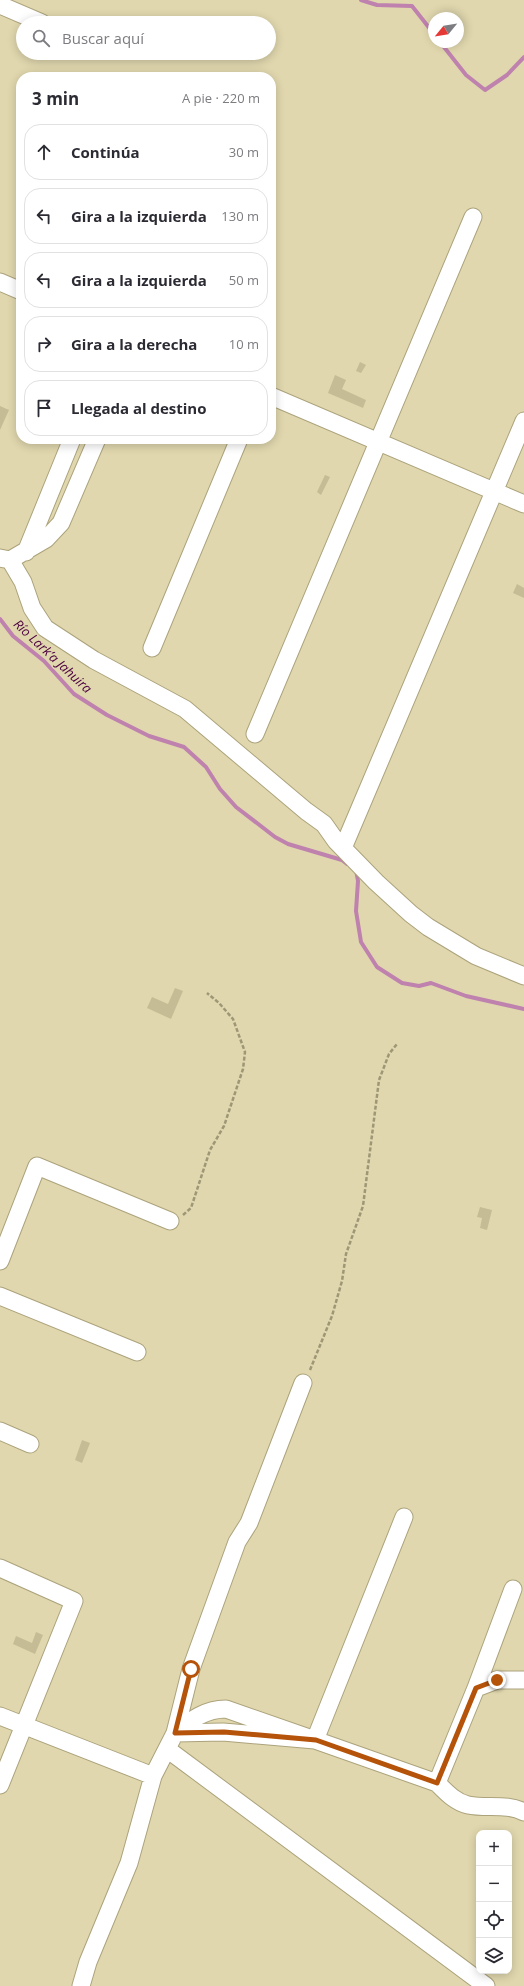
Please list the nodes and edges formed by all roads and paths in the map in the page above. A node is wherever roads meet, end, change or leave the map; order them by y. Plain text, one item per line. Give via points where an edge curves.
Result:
1 (0, 5) edge
2 (26, 16) edge
3 (473, 217) dead end
4 (0, 282) edge
5 (16, 289) edge
6 (276, 398) edge
7 (524, 421) edge
8 (377, 442) junction
9 (70, 444) edge
10 (95, 444) edge
11 (237, 444) edge
12 (495, 491) junction
13 (524, 504) edge
14 (26, 552) junction
15 (5, 559) edge
16 (152, 648) dead end
17 (255, 734) dead end
18 (343, 848) junction
19 (524, 976) edge
20 (207, 993) dead end
21 (397, 1044) dead end
22 (170, 1221) joint
23 (0, 1261) edge
24 (0, 1296) edge
25 (137, 1352) dead end
26 (303, 1383) joint
27 (0, 1431) edge
28 (30, 1444) dead end
29 (404, 1517) dead end
30 (0, 1568) edge
31 (513, 1590) dead end
32 (524, 1680) edge
33 (476, 1688) junction
34 (0, 1716) edge
35 (24, 1726) junction
36 (175, 1733) junction
37 (316, 1740) junction
38 (167, 1749) junction
39 (152, 1776) junction
40 (437, 1783) junction
41 (0, 1785) edge
42 (524, 1812) edge
43 (82, 1986) edge
44 (486, 1986) edge

1 - 2 street
3 - 8 street
4 - 5 street
6 - 8 street
7 - 12 street
8 - 12 street
8 - 17 street
9 - 14 street
10 - 14 street via 61,523 46,539
11 - 16 street
12 - 13 street
12 - 18 street
14 - 15 street
15 - 18 street via 23,582 32,608 45,628 94,660 185,709 324,824
18 - 19 street via 393,898 428,927 476,956
20 - 22 path via 233,1019 245,1052 244,1069 224,1126 210,1150 191,1208
21 - 26 path via 389,1054 379,1080 363,1206 346,1254 342,1281 332,1316
22 - 23 street via 37,1166
24 - 25 street
26 - 36 street via 249,1523 237,1542 191,1669
27 - 28 street
29 - 37 street
30 - 35 street via 74,1602
31 - 33 street
32 - 33 street via 497,1680
33 - 40 street
34 - 35 street
35 - 39 street
35 - 41 street
36 - 37 street via 224,1732
36 - 37 street via 202,1714 215,1709 226,1709
36 - 38 street
37 - 40 street
38 - 39 street
38 - 44 street
39 - 43 street via 129,1863 88,1962
40 - 42 street via 450,1796 467,1804 516,1808

